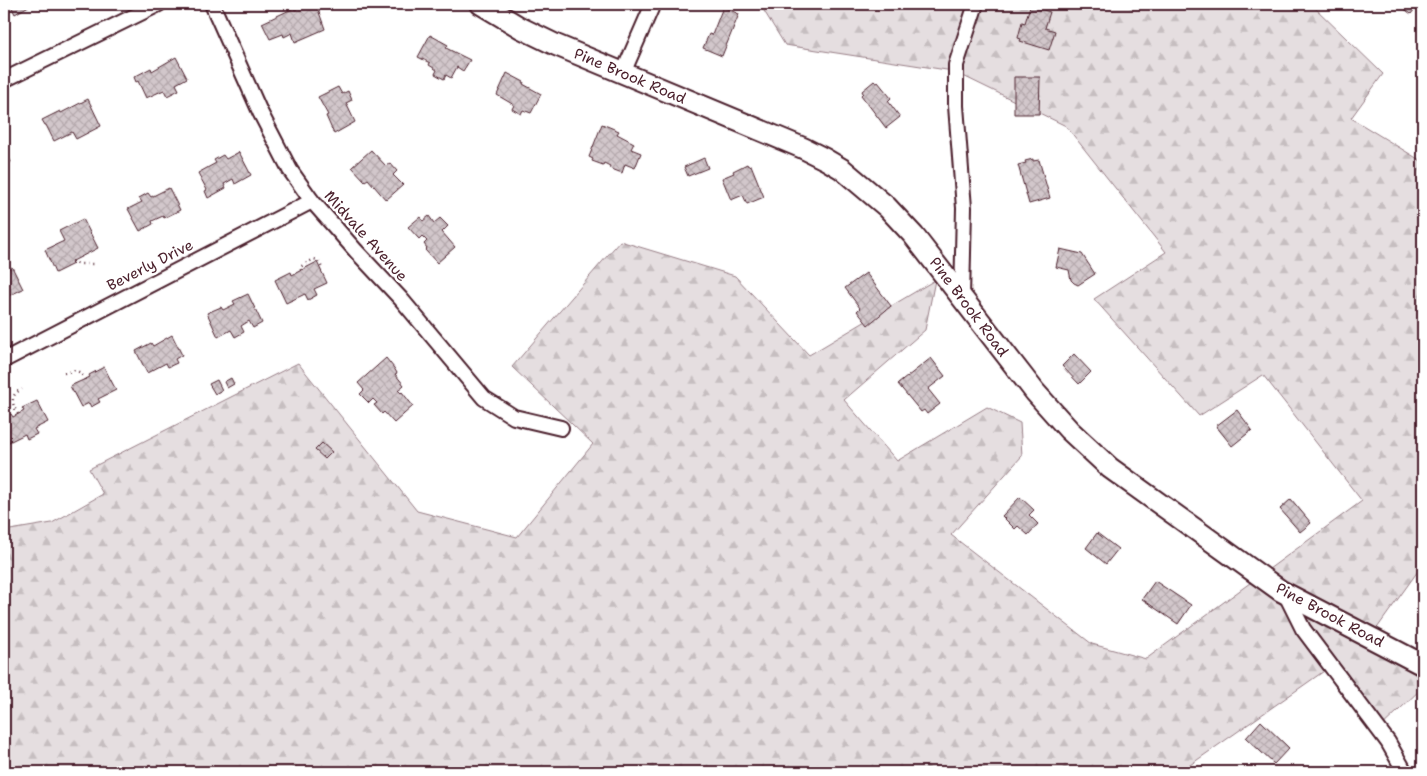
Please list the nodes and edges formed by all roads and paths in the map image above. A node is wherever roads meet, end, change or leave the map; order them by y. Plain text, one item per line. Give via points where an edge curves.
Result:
1 (159, 4) edge
2 (212, 4) edge
3 (481, 4) edge
4 (653, 4) edge
5 (976, 4) edge
6 (623, 73) junction
7 (4, 80) edge
8 (312, 201) junction
9 (72, 261) dead end
10 (95, 264) dead end
11 (322, 268) dead end
12 (301, 270) dead end
13 (962, 298) junction
14 (4, 360) edge
15 (64, 373) dead end
16 (85, 380) dead end
17 (22, 389) dead end
18 (18, 414) dead end
19 (561, 428) dead end
20 (1285, 592) junction
21 (1423, 665) edge
22 (1405, 772) edge

1 - 7 street
2 - 8 street, Midvale Avenue via 260,112 290,170
3 - 6 street, Pine Brook Road via 521,28
4 - 6 street
5 - 13 street via 956,66 964,208
6 - 13 street, Pine Brook Road via 803,148 842,169 888,207
8 - 14 street, Beverly Drive
8 - 19 street, Midvale Avenue via 401,299 484,398 514,417
9 - 10 path
11 - 12 path via 314,259 300,267
13 - 20 street, Pine Brook Road via 1035,392 1110,468
15 - 16 path via 78,370
17 - 18 path via 13,397
20 - 21 street, Pine Brook Road
20 - 22 street via 1303,629 1388,742

